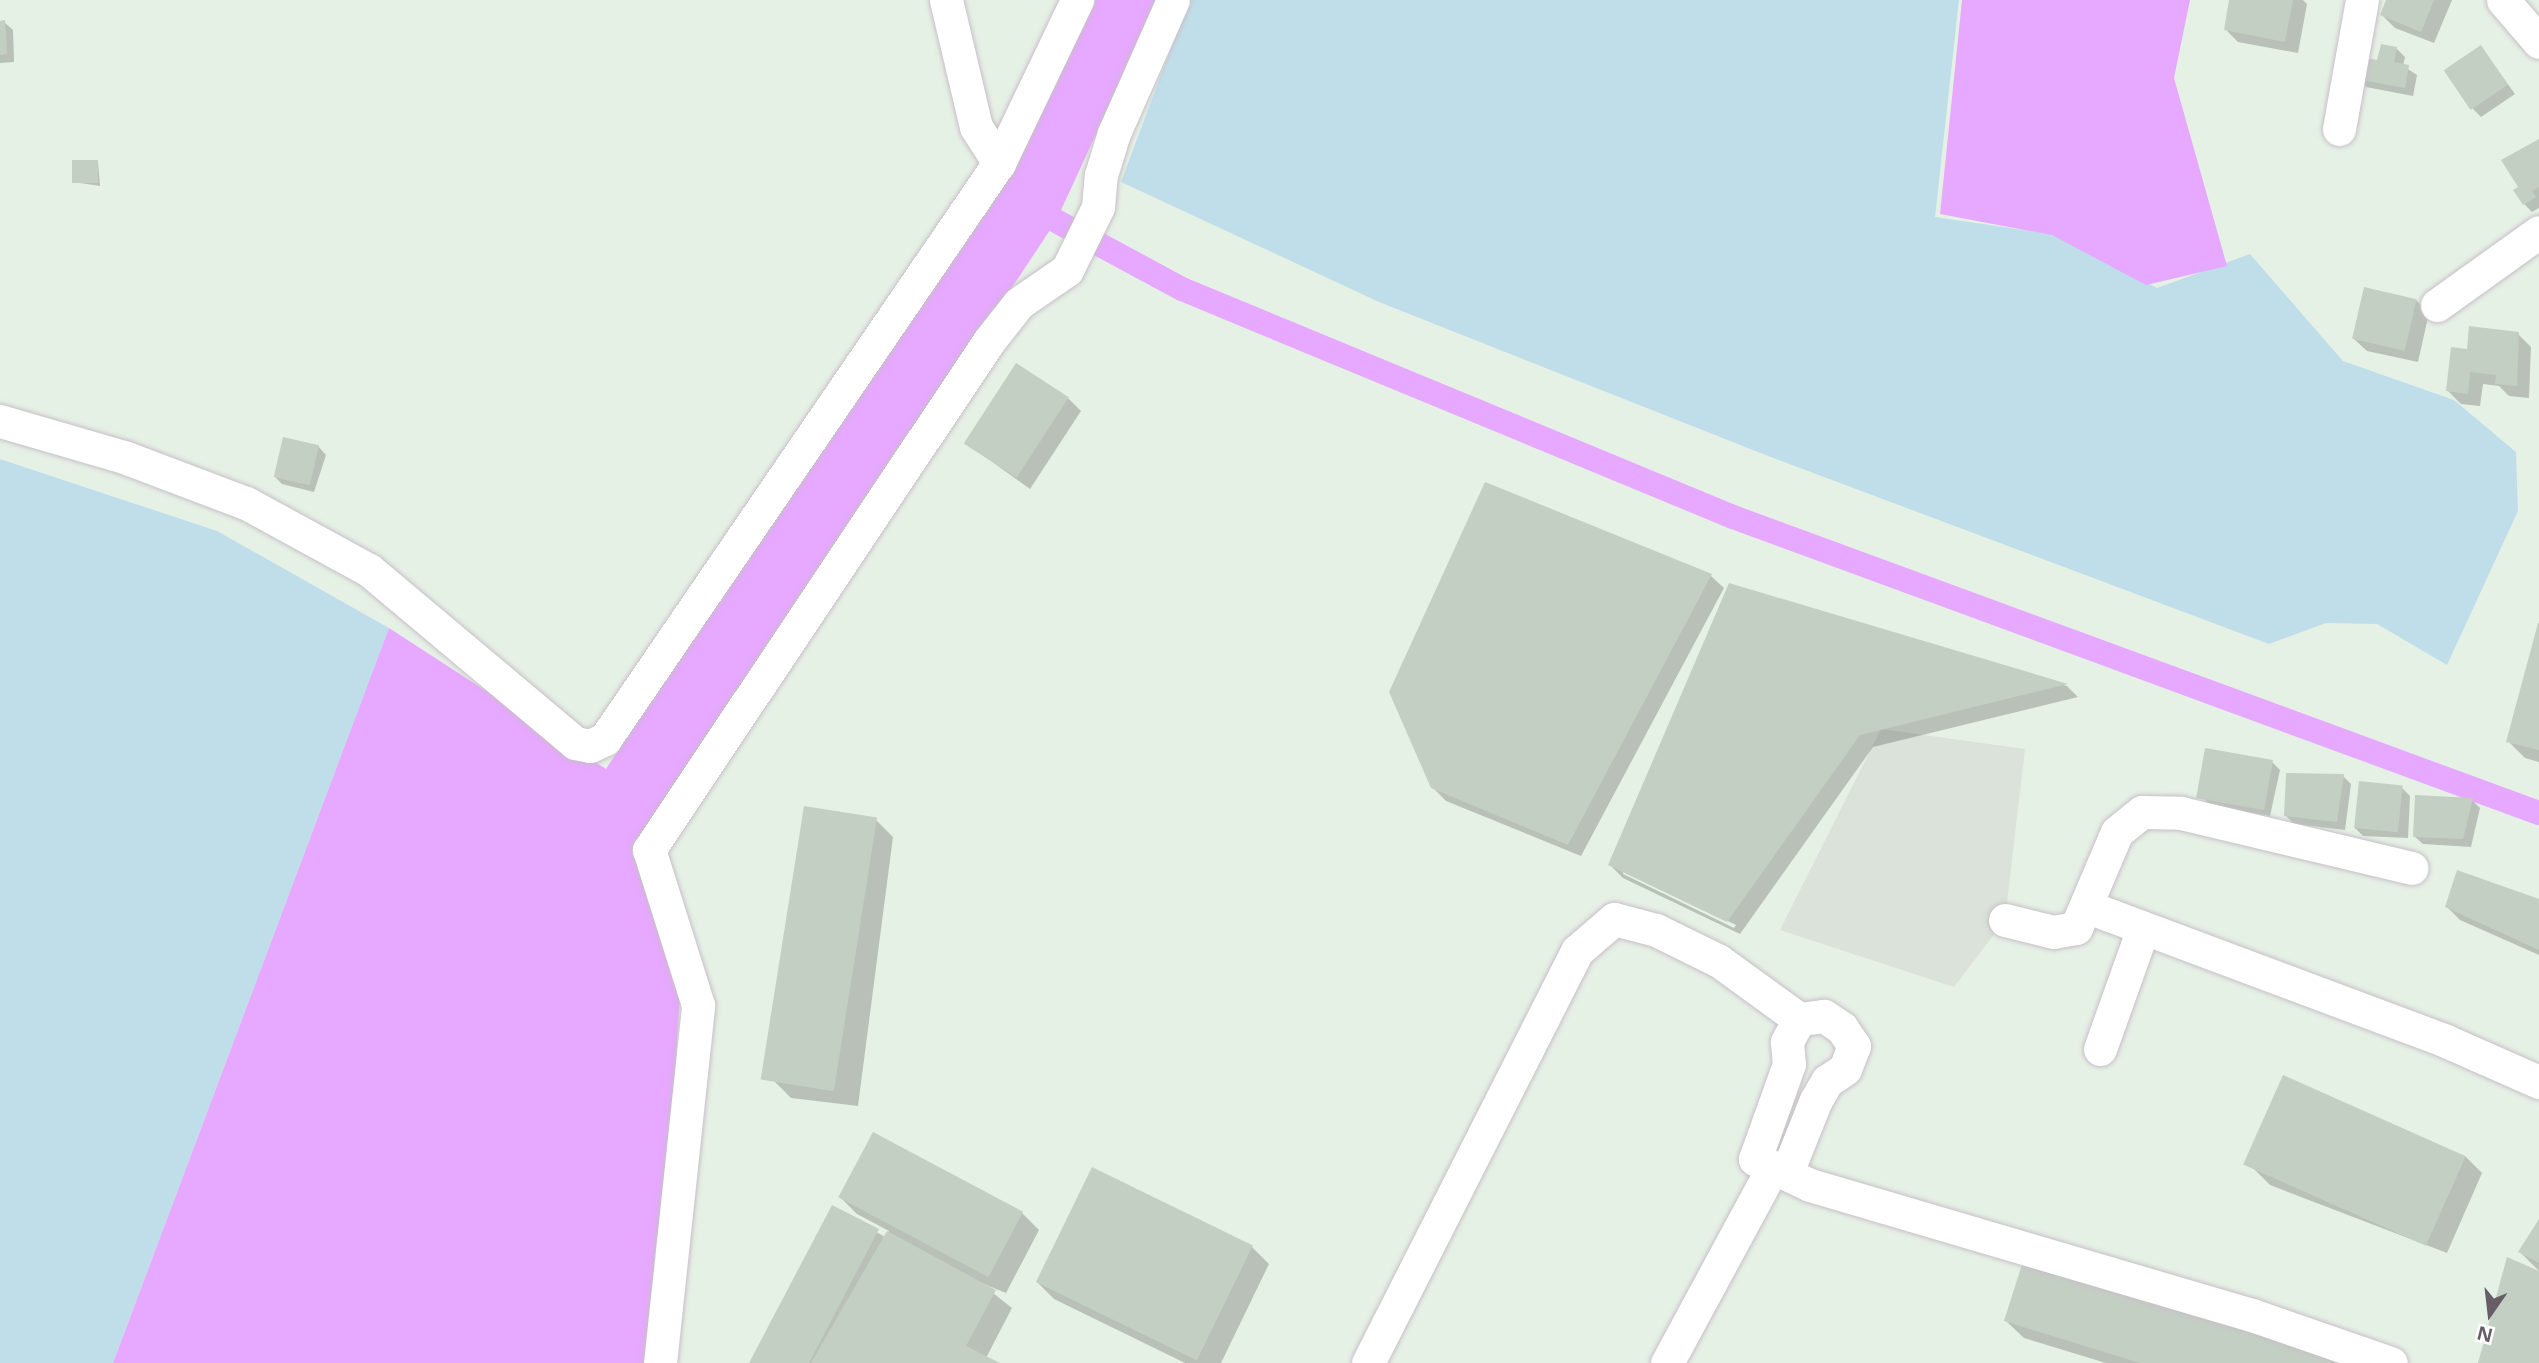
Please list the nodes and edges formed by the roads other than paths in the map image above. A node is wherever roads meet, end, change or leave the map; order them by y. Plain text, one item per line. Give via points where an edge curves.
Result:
1 (946, 0) edge
2 (1077, 0) edge
3 (1172, 0) edge
4 (2362, 0) edge
5 (2503, 0) edge
6 (2539, 42) edge
7 (2339, 129) dead end
8 (999, 163) junction
9 (2539, 232) edge
10 (2437, 304) dead end
11 (0, 421) edge
12 (2412, 868) dead end
13 (2088, 907) junction
14 (2005, 920) dead end
15 (2143, 928) junction
16 (1799, 1018) junction
17 (2100, 1049) dead end
18 (2539, 1082) edge
19 (1780, 1169) junction
20 (660, 1363) edge
21 (1368, 1363) edge
22 (1667, 1363) edge
23 (2391, 1363) edge

1 - 8 street via 976,127
2 - 8 street
3 - 20 street via 1114,133 1090,229 1067,270 1019,303 989,341 649,850 698,1005
4 - 7 street
5 - 6 street
8 - 11 street via 606,739 590,746 575,743 369,570 246,503 124,457
9 - 10 street
12 - 13 street via 2160,810 2128,819 2117,832
13 - 14 street via 2081,922 2067,932
13 - 15 street
15 - 17 street
15 - 18 street via 2446,1041
16 - 19 street via 1787,1042 1789,1064 1755,1159
16 - 19 street via 1824,1016 1842,1028 1854,1046 1845,1069 1827,1081
16 - 21 street via 1718,961 1656,930 1614,919 1577,951
19 - 22 street
19 - 23 street via 1810,1185 2252,1315

